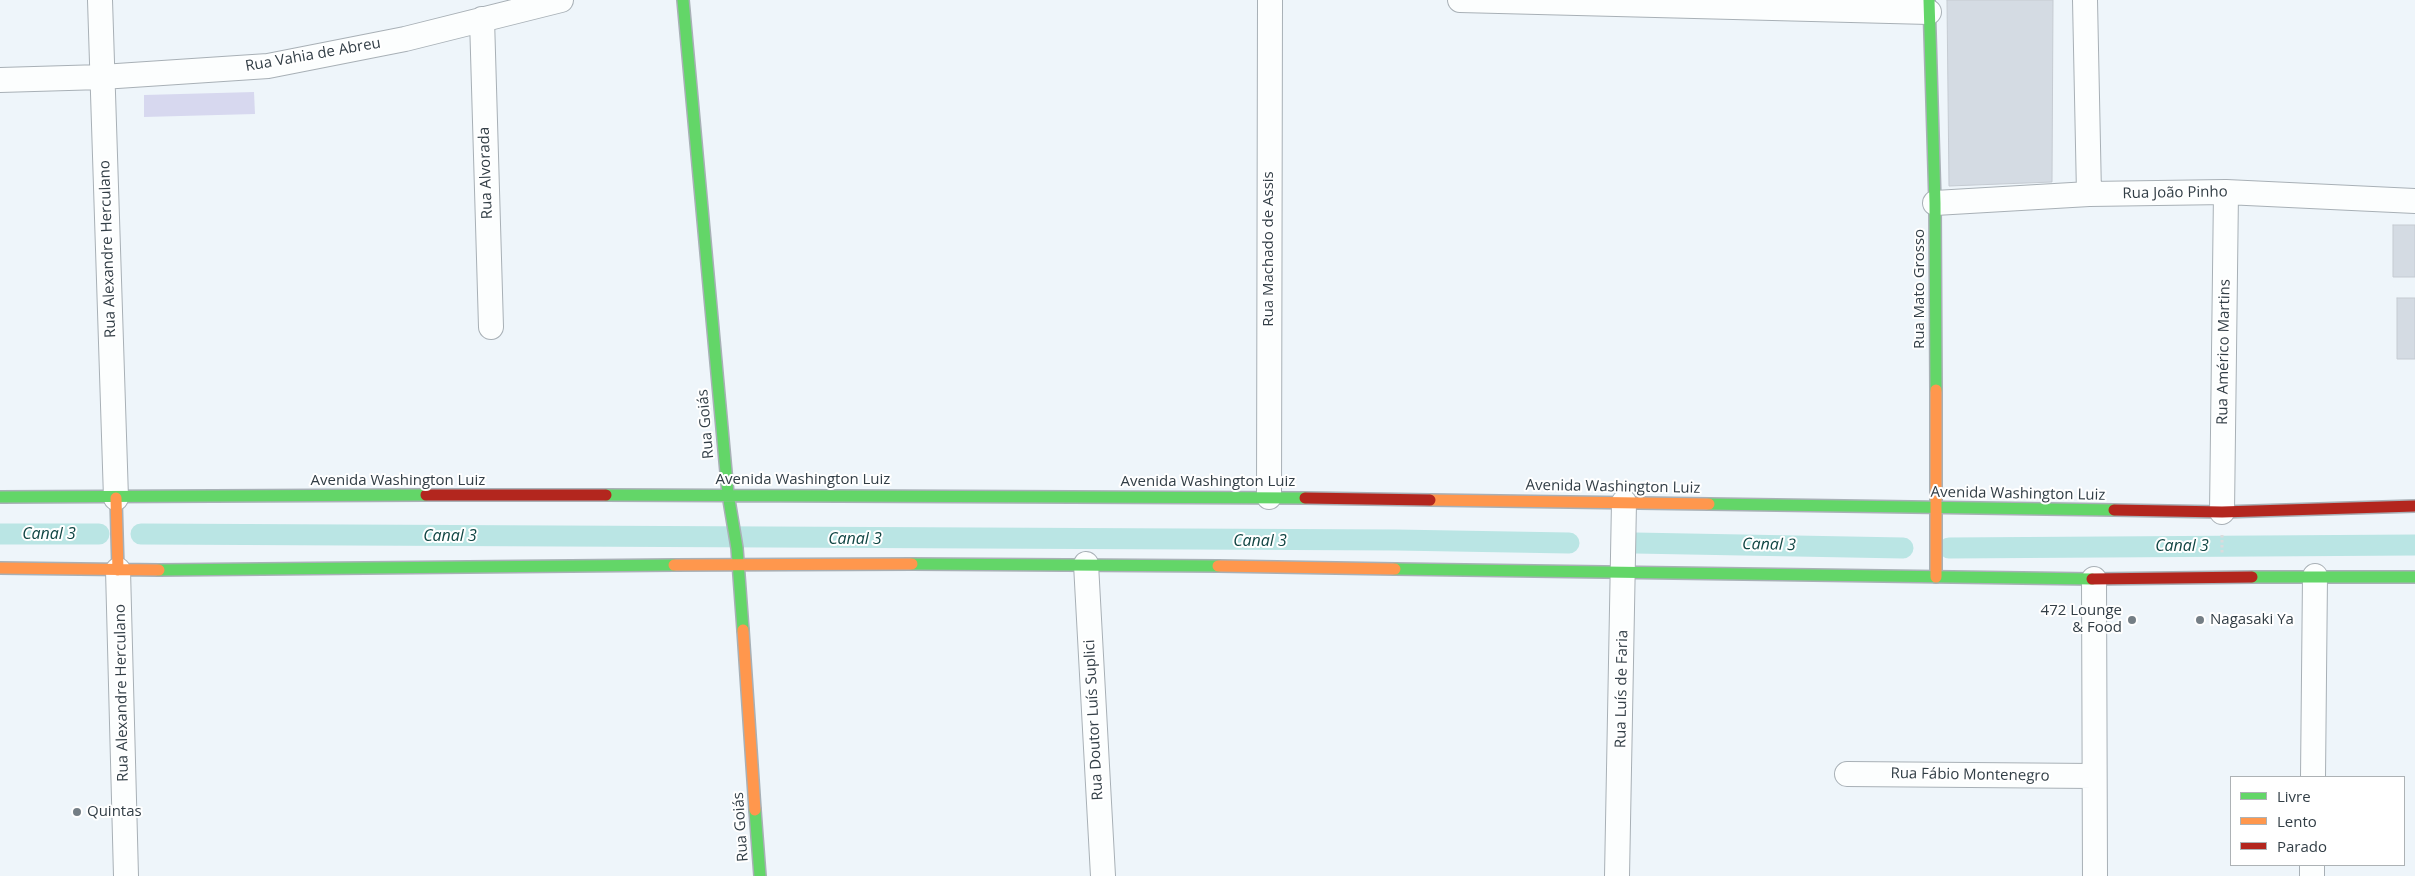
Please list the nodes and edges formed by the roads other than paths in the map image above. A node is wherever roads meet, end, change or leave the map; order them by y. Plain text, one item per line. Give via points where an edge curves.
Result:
1 (100, 0) edge
2 (683, 0) edge
3 (1270, 0) edge
4 (1460, 0) edge
5 (2085, 0) edge
6 (550, 1) edge
7 (1687, 3) edge
8 (1929, 6) edge
9 (482, 19) junction
10 (102, 77) junction
11 (0, 80) edge
12 (2226, 192) junction
13 (2089, 194) junction
14 (2415, 202) edge
15 (1935, 203) junction
16 (491, 327) dead end
17 (728, 494) junction
18 (0, 497) edge
19 (1269, 497) junction
20 (1624, 502) junction
21 (2415, 506) edge
22 (1919, 507) junction
23 (1937, 507) junction
24 (117, 508) junction
25 (2222, 512) junction
26 (1918, 523) dead end
27 (118, 563) junction
28 (737, 564) junction
29 (1086, 564) junction
30 (0, 568) edge
31 (1624, 573) junction
32 (2314, 576) junction
33 (1936, 577) junction
34 (2415, 577) edge
35 (2094, 579) junction
36 (1847, 774) dead end
37 (2094, 776) junction
38 (2313, 776) edge
39 (126, 876) edge
40 (760, 876) edge
41 (1103, 876) edge
42 (1617, 876) edge
43 (2095, 876) edge

1 - 10 street, Rua Alexandre Herculano
2 - 17 main road, Rua Goiás
3 - 19 street, Rua Machado de Assis
4 - 7 street
5 - 13 street
6 - 9 street, Rua Vahia de Abreu
7 - 8 street
8 - 15 main road, Rua Mato Grosso
9 - 10 street, Rua Vahia de Abreu via 405,39 268,66
9 - 16 street, Rua Alvorada
10 - 11 street, Rua Vahia de Abreu
10 - 24 street, Rua Alexandre Herculano
12 - 13 street, Rua João Pinho
12 - 14 street, Rua João Pinho
12 - 25 street, Rua Américo Martins
13 - 15 street, Rua João Pinho
15 - 23 main road, Rua Mato Grosso
17 - 19 main road, Avenida Washington Luiz
17 - 24 main road, Avenida Washington Luiz
17 - 28 main road, Rua Goiás
18 - 24 main road, Avenida Washington Luiz
19 - 20 main road, Avenida Washington Luiz
20 - 22 main road, Avenida Washington Luiz
20 - 31 street, Rua Luís de Faria
21 - 25 main road, Avenida Washington Luiz
22 - 23 main road, Avenida Washington Luiz
22 - 26 main road
23 - 25 main road, Avenida Washington Luiz
23 - 33 main road, Rua Mato Grosso
24 - 27 main road
27 - 28 main road
27 - 30 main road
27 - 39 street, Rua Alexandre Herculano
28 - 29 main road
28 - 40 main road, Rua Goiás
29 - 31 main road
29 - 41 street, Rua Doutor Luís Suplici
31 - 33 main road via 1918,571
31 - 42 street, Rua Luís de Faria
32 - 34 main road
32 - 35 main road
32 - 38 street
33 - 35 main road
35 - 37 street
36 - 37 street, Rua Fábio Montenegro
37 - 43 street

